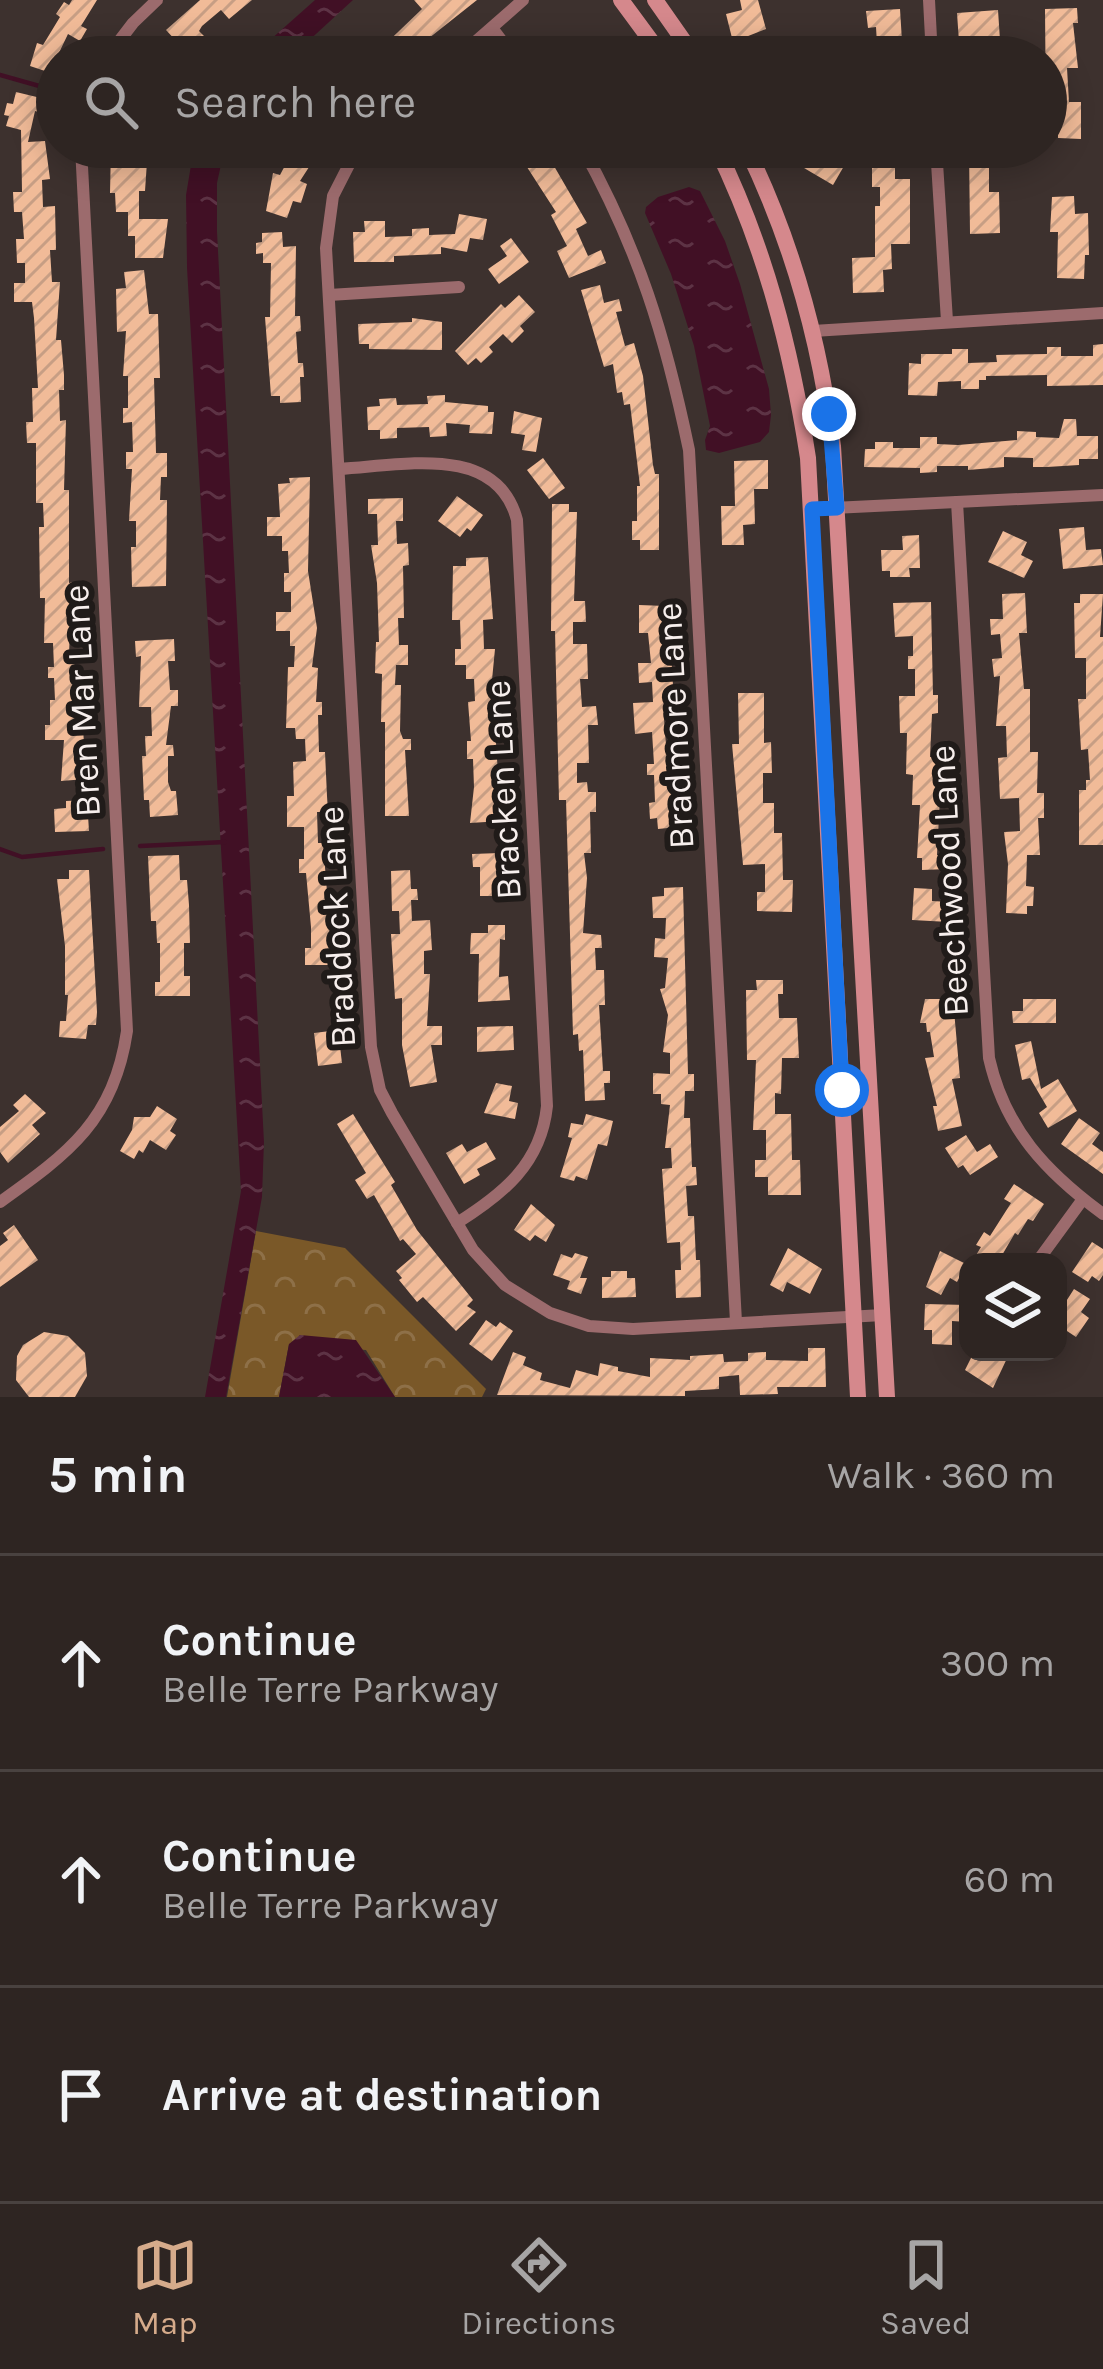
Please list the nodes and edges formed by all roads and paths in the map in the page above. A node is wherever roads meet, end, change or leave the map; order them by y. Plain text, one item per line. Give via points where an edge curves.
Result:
1 (157, 0) edge
2 (523, 0) edge
3 (621, 0) edge
4 (655, 0) edge
5 (928, 0) edge
6 (492, 28) junction
7 (122, 36) edge
8 (483, 36) edge
9 (498, 36) edge
10 (648, 36) edge
11 (680, 36) edge
12 (931, 36) edge
13 (83, 168) edge
14 (345, 168) edge
15 (594, 168) edge
16 (726, 168) edge
17 (755, 168) edge
18 (938, 168) edge
19 (459, 287) dead end
20 (328, 295) junction
21 (1103, 313) edge
22 (946, 321) junction
23 (813, 331) junction
24 (339, 469) junction
25 (1103, 495) edge
26 (957, 502) junction
27 (837, 508) junction
28 (812, 509) junction
29 (1083, 1199) junction
30 (0, 1202) edge
31 (1103, 1214) edge
32 (457, 1223) junction
33 (1044, 1253) edge
34 (883, 1315) junction
35 (853, 1317) junction
36 (736, 1322) junction
37 (858, 1397) edge
38 (887, 1397) edge

1 - 7 street
2 - 6 street
3 - 10 main road
4 - 11 main road
5 - 12 street
6 - 8 street
6 - 9 street
13 - 30 street, Bren Mar Lane via 127,1031 111,1093 86,1132
14 - 20 street, Braddock Lane via 330,208
15 - 36 street, Bradmore Lane via 644,272 689,450
16 - 28 main road via 781,314
17 - 23 main road
18 - 22 street
19 - 20 street
20 - 24 street, Braddock Lane
21 - 22 street
22 - 23 street
23 - 27 main road
24 - 32 street, Braddock Lane via 375,1071
24 - 32 street, Bracken Lane via 473,469 502,490 517,520 547,1106 543,1133 521,1173
25 - 26 street
26 - 27 street
26 - 29 street, Beechwood Lane via 988,1058 1026,1145
27 - 28 street
27 - 34 main road
28 - 35 main road
29 - 31 street, Beechwood Lane
29 - 33 street
32 - 36 street, Braddock Lane via 492,1273 568,1320 633,1329
34 - 35 street, Braddock Lane
34 - 38 main road
35 - 36 street, Braddock Lane
35 - 37 main road

